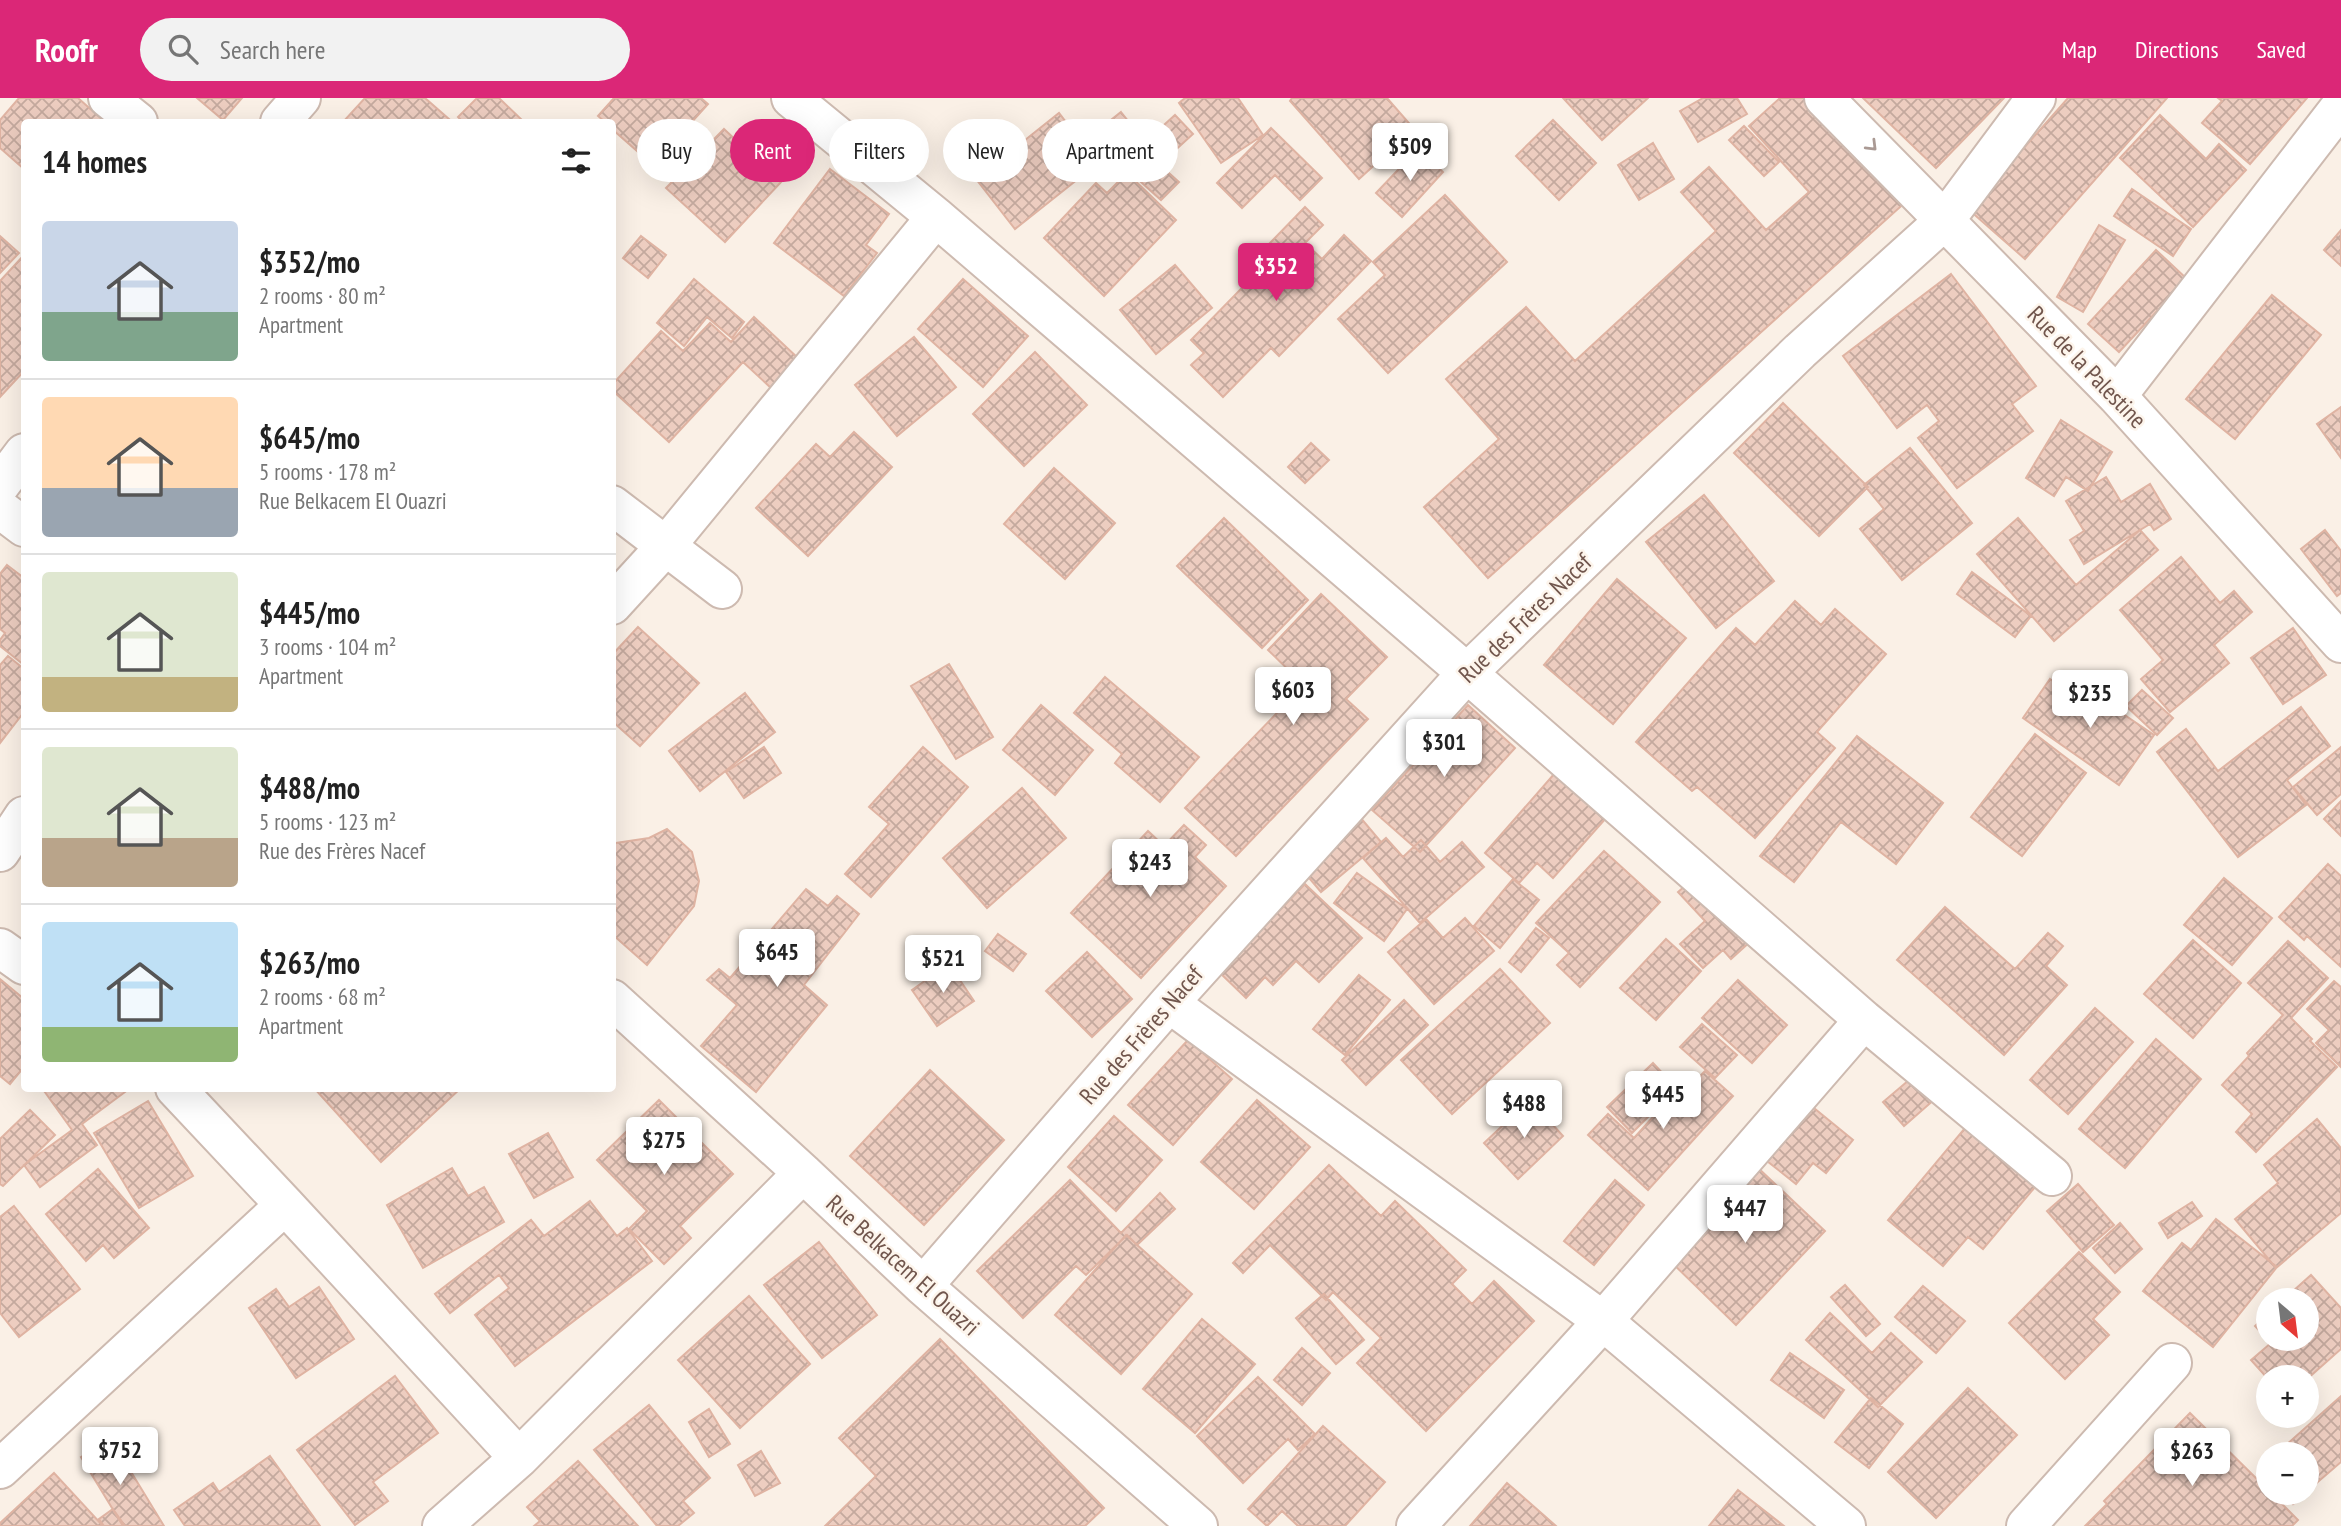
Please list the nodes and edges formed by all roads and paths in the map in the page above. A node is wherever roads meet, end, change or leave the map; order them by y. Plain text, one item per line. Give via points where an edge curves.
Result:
1 (108, 98) edge
2 (301, 98) edge
3 (791, 98) edge
4 (1824, 98) edge
5 (2036, 98) edge
6 (2341, 106) edge
7 (134, 119) edge
8 (283, 119) edge
9 (936, 218) junction
10 (1945, 220) junction
11 (2117, 396) junction
12 (21, 457) edge
13 (0, 485) edge
14 (616, 508) edge
15 (0, 509) edge
16 (21, 525) edge
17 (665, 547) junction
18 (722, 589) dead end
19 (616, 601) edge
20 (2341, 643) edge
21 (1467, 673) junction
22 (21, 820) edge
23 (0, 852) edge
24 (0, 948) edge
25 (21, 963) edge
26 (616, 1003) edge
27 (1169, 1003) junction
28 (1864, 1020) junction
29 (179, 1092) edge
30 (803, 1172) junction
31 (2052, 1176) dead end
32 (285, 1205) junction
33 (923, 1286) junction
34 (1603, 1321) junction
35 (2172, 1363) dead end
36 (519, 1458) junction
37 (0, 1469) edge
38 (442, 1526) edge
39 (1198, 1526) edge
40 (1416, 1526) edge
41 (1846, 1526) edge
42 (2026, 1526) edge

1 - 7 street
2 - 8 street
3 - 9 street
4 -> 10 street, Rue de la Palestine
5 - 10 street, Rue des Frères Nacef
6 - 11 street
9 - 17 street
9 - 21 street
10 - 11 street, Rue de la Palestine
10 - 21 street, Rue des Frères Nacef via 1800,351
11 - 20 street, Rue de la Palestine
12 - 13 street
14 - 17 street
15 - 16 street
17 - 18 street
17 - 19 street
21 - 27 street, Rue des Frères Nacef
21 - 28 street
22 - 23 street
24 - 25 street
26 - 30 street, Rue Belkacem El Ouazri
27 - 33 street, Rue des Frères Nacef
27 - 34 street
28 - 31 street
28 - 34 street
29 - 32 street
30 - 33 street, Rue Belkacem El Ouazri
30 - 36 street
32 - 36 street
32 - 37 street
33 - 39 street, Rue Belkacem El Ouazri
34 - 40 street
34 - 41 street
35 - 42 street
36 - 38 street

